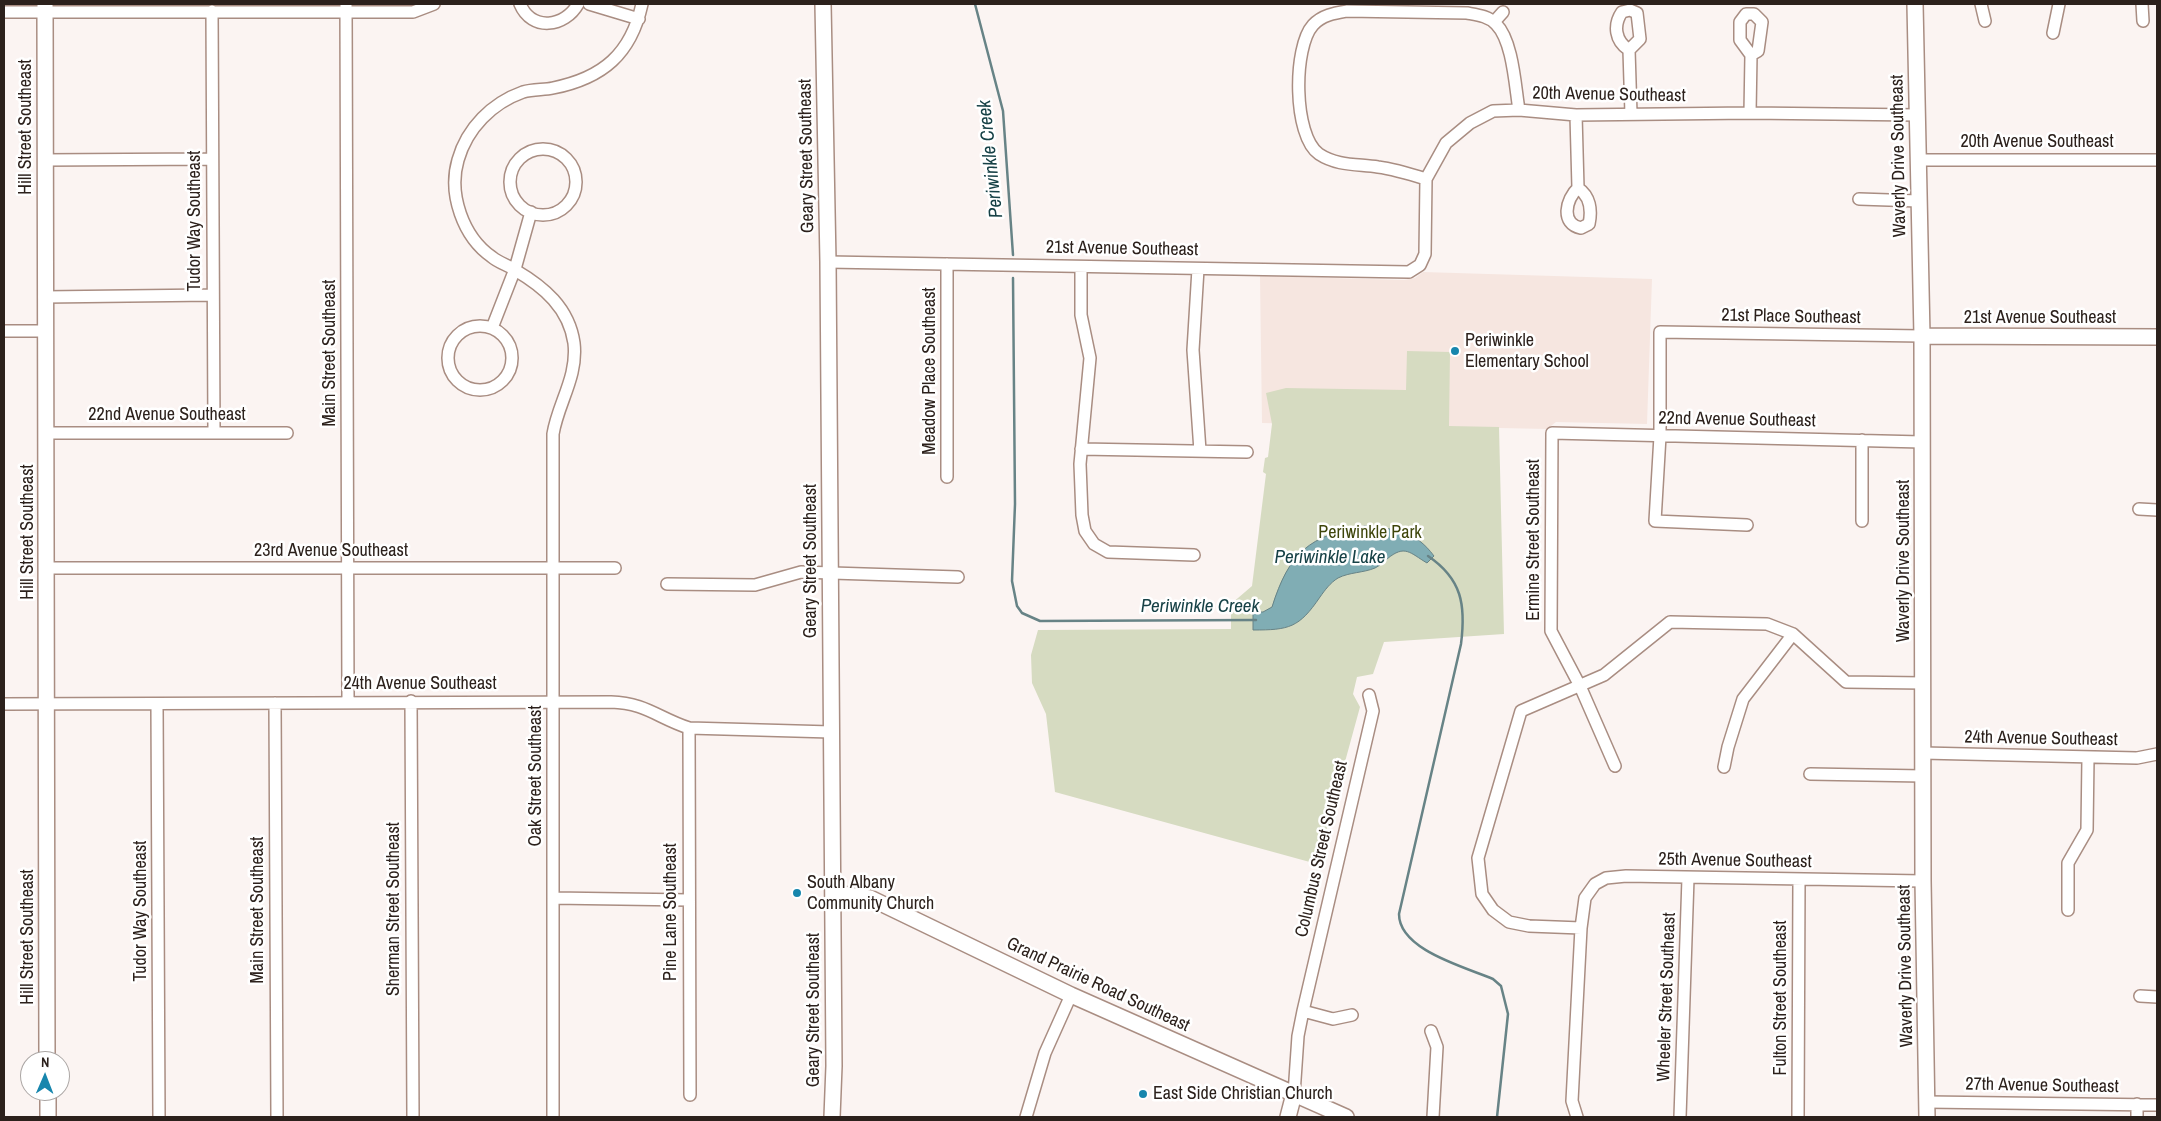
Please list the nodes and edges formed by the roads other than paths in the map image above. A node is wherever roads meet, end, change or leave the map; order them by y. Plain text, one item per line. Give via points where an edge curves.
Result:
1 (434, 4) edge
2 (520, 4) edge
3 (578, 4) edge
4 (589, 4) edge
5 (642, 4) edge
6 (822, 4) edge
7 (1916, 4) edge
8 (1981, 4) edge
9 (2059, 4) edge
10 (2142, 4) edge
11 (45, 8) edge
12 (346, 8) edge
13 (212, 11) junction
14 (4, 12) edge
15 (1503, 12) dead end
16 (639, 19) junction
17 (1985, 21) dead end
18 (2143, 21) dead end
19 (1494, 22) junction
20 (2053, 33) dead end
21 (1629, 50) dead end
22 (1751, 55) dead end
23 (1519, 110) junction
24 (1631, 114) junction
25 (1750, 114) junction
26 (1576, 115) junction
27 (1917, 115) junction
28 (1319, 154) junction
29 (212, 159) junction
30 (44, 160) junction
31 (1917, 160) junction
32 (2157, 160) edge
33 (1311, 164) dead end
34 (1426, 179) junction
35 (1578, 188) dead end
36 (1859, 199) dead end
37 (1919, 201) junction
38 (531, 212) junction
39 (828, 262) junction
40 (947, 264) junction
41 (1081, 267) junction
42 (515, 269) junction
43 (1198, 269) junction
44 (1414, 270) joint
45 (212, 295) junction
46 (44, 297) junction
47 (492, 328) junction
48 (4, 331) edge
49 (45, 331) junction
50 (1922, 336) junction
51 (2157, 337) edge
52 (214, 431) junction
53 (47, 433) junction
54 (287, 433) dead end
55 (1552, 433) joint
56 (1660, 436) junction
57 (1862, 440) junction
58 (1922, 442) junction
59 (1081, 449) junction
60 (1200, 451) junction
61 (1247, 452) dead end
62 (947, 477) dead end
63 (2139, 509) dead end
64 (2157, 510) edge
65 (1862, 521) dead end
66 (1746, 525) dead end
67 (1194, 555) dead end
68 (47, 568) junction
69 (348, 568) junction
70 (553, 568) junction
71 (615, 568) dead end
72 (829, 573) junction
73 (958, 577) dead end
74 (667, 584) dead end
75 (1793, 634) junction
76 (1923, 683) junction
77 (1580, 686) junction
78 (1369, 695) dead end
79 (411, 701) junction
80 (348, 702) junction
81 (553, 702) junction
82 (275, 703) junction
83 (4, 704) edge
84 (47, 704) junction
85 (157, 704) junction
86 (689, 728) junction
87 (831, 732) junction
88 (1923, 754) junction
89 (2157, 754) edge
90 (2088, 758) junction
91 (1615, 766) dead end
92 (1724, 768) dead end
93 (1810, 774) dead end
94 (1923, 776) junction
95 (1688, 878) junction
96 (1799, 880) junction
97 (1923, 881) junction
98 (833, 894) junction
99 (553, 898) junction
100 (688, 900) junction
101 (2068, 910) dead end
102 (1581, 928) junction
103 (1071, 995) junction
104 (2140, 996) dead end
105 (2157, 997) edge
106 (1304, 1011) junction
107 (1352, 1015) dead end
108 (1431, 1031) dead end
109 (47, 1051) edge
110 (1294, 1094) junction
111 (690, 1095) dead end
112 (48, 1101) edge
113 (2137, 1104) junction
114 (2157, 1104) edge
115 (1927, 1110) edge
116 (48, 1117) edge
117 (159, 1117) edge
118 (277, 1117) edge
119 (413, 1117) edge
120 (553, 1117) edge
121 (832, 1117) edge
122 (1026, 1117) edge
123 (1288, 1117) edge
124 (1346, 1117) edge
125 (1433, 1117) edge
126 (1577, 1117) edge
127 (1680, 1117) edge
128 (1798, 1117) edge
129 (2137, 1117) edge

1 - 12 street via 413,12
2 - 3 street via 533,20 547,24 561,22 573,14
4 - 16 street
5 - 16 street, Oak Street Southeast
6 - 39 main road, Geary Street Southeast
7 - 27 main road, Waverly Drive Southeast
8 - 17 street
9 - 20 street
10 - 18 street
11 - 13 street
11 - 14 street
11 - 30 main road, Hill Street Southeast
12 - 13 street
12 - 69 street, Main Street Southeast
13 - 29 street, Tudor Way Southeast
15 - 19 street
16 - 42 street, Oak Street Southeast via 635,32 621,52 602,71 580,82 524,92 502,103 486,113 464,144 455,176 455,196 460,212 476,243 492,258
19 - 23 street via 1506,38
19 - 28 street via 1484,16 1467,13 1371,10 1329,14 1310,20 1301,55 1300,109 1308,140
21 - 24 street
22 - 25 street
23 - 26 street, 20th Avenue Southeast
23 - 34 street, 20th Avenue Southeast via 1493,111 1470,123 1446,143
24 - 25 street, 20th Avenue Southeast
24 - 26 street, 20th Avenue Southeast
25 - 27 street, 20th Avenue Southeast
26 - 35 street
27 - 31 main road, Waverly Drive Southeast
28 - 33 street
28 - 34 street via 1347,165 1377,166
29 - 30 street
29 - 45 street, Tudor Way Southeast
30 - 46 main road, Hill Street Southeast
31 - 32 street, 20th Avenue Southeast
31 - 37 main road, Waverly Drive Southeast
34 - 44 street, 20th Avenue Southeast via 1425,254
36 - 37 street
37 - 50 main road, Waverly Drive Southeast
38 - 38 street via 541,216 554,214 566,207 573,196 577,184 575,170 557,151 531,150 512,168 509,180 511,193 520,206
38 - 42 street
39 - 40 street, 21st Avenue Southeast
39 - 72 main road, Geary Street Southeast
40 - 41 street, 21st Avenue Southeast
40 - 62 street, Meadow Place Southeast
41 - 43 street, 21st Avenue Southeast
41 - 59 street via 1081,316 1090,358
42 - 47 street
42 - 70 street, Oak Street Southeast via 546,289 560,306 574,343 574,369 556,416 553,434
43 - 44 street, 21st Avenue Southeast via 1371,273
43 - 60 street via 1193,350
45 - 46 street
45 - 52 street, Tudor Way Southeast
46 - 49 main road, Hill Street Southeast
47 - 47 street via 468,329 450,346 448,359 451,371 468,388 493,388 510,370 510,346 503,335
48 - 49 street
49 - 53 main road, Hill Street Southeast
50 - 51 main road, 21st Avenue Southeast
50 - 56 street, 21st Place Southeast via 1660,332
50 - 58 main road, Waverly Drive Southeast
52 - 53 street, 22nd Avenue Southeast
52 - 54 street, 22nd Avenue Southeast
53 - 68 main road, Hill Street Southeast
55 - 56 street, 22nd Avenue Southeast
55 - 77 street, Ermine Street Southeast via 1552,631
56 - 57 street, 22nd Avenue Southeast
56 - 66 street via 1655,521
57 - 58 street, 22nd Avenue Southeast
57 - 65 street
58 - 76 main road, Waverly Drive Southeast
59 - 60 street
59 - 67 street via 1082,515 1085,531 1094,544 1108,552
60 - 61 street
63 - 64 street
68 - 69 street, 23rd Avenue Southeast
68 - 84 main road, Hill Street Southeast
69 - 70 street, 23rd Avenue Southeast
69 - 80 street, Main Street Southeast
70 - 71 street, 23rd Avenue Southeast
70 - 81 street, Oak Street Southeast
72 - 73 street
72 - 74 street via 801,572 754,584
72 - 87 main road, Geary Street Southeast
75 - 76 street via 1846,682
75 - 77 street via 1767,624 1670,622 1604,675
75 - 92 street via 1743,699
76 - 88 main road, Waverly Drive Southeast
77 - 91 street, Ermine Street Southeast
77 - 102 street via 1522,711 1478,858 1482,894 1493,910 1509,922
78 - 106 street, Columbus Street Southeast via 1373,712
79 - 80 street, 24th Avenue Southeast
79 - 81 street, 24th Avenue Southeast
79 - 119 street, Sherman Street Southeast
80 - 82 street, 24th Avenue Southeast
81 - 86 street, 24th Avenue Southeast via 627,703 642,706
81 - 99 street, Oak Street Southeast
82 - 85 street, 24th Avenue Southeast
82 - 118 street, Main Street Southeast
83 - 84 street, 24th Avenue Southeast
84 - 85 street, 24th Avenue Southeast
84 - 109 main road, Hill Street Southeast
85 - 117 street, Tudor Way Southeast
86 - 87 street, 24th Avenue Southeast
86 - 100 street, Pine Lane Southeast
87 - 98 main road, Geary Street Southeast
88 - 90 street, 24th Avenue Southeast
88 - 94 main road, Waverly Drive Southeast
89 - 90 street, 24th Avenue Southeast via 2137,758
90 - 101 street via 2087,830 2068,863
93 - 94 street
94 - 97 main road, Waverly Drive Southeast
95 - 96 street, 25th Avenue Southeast
95 - 102 street, 25th Avenue Southeast via 1606,878 1595,884 1585,898
95 - 127 street, Wheeler Street Southeast
96 - 97 street, 25th Avenue Southeast
96 - 128 street, Fulton Street Southeast
97 - 115 main road, Waverly Drive Southeast
98 - 103 main road, Grand Prairie Road Southeast via 870,898
98 - 121 main road, Geary Street Southeast
99 - 100 street
99 - 120 street, Oak Street Southeast
100 - 111 street, Pine Lane Southeast
102 - 126 street via 1572,1101
103 - 110 main road, Grand Prairie Road Southeast
103 - 122 street via 1045,1053
104 - 105 street
106 - 107 street via 1333,1019
106 - 110 street, Columbus Street Southeast via 1298,1036
108 - 125 street via 1437,1047
110 - 123 main road, Columbus Street Southeast
110 - 124 main road, Grand Prairie Road Southeast
112 - 116 main road
113 - 114 street, 27th Avenue Southeast
113 - 115 street, 27th Avenue Southeast
113 - 129 street

